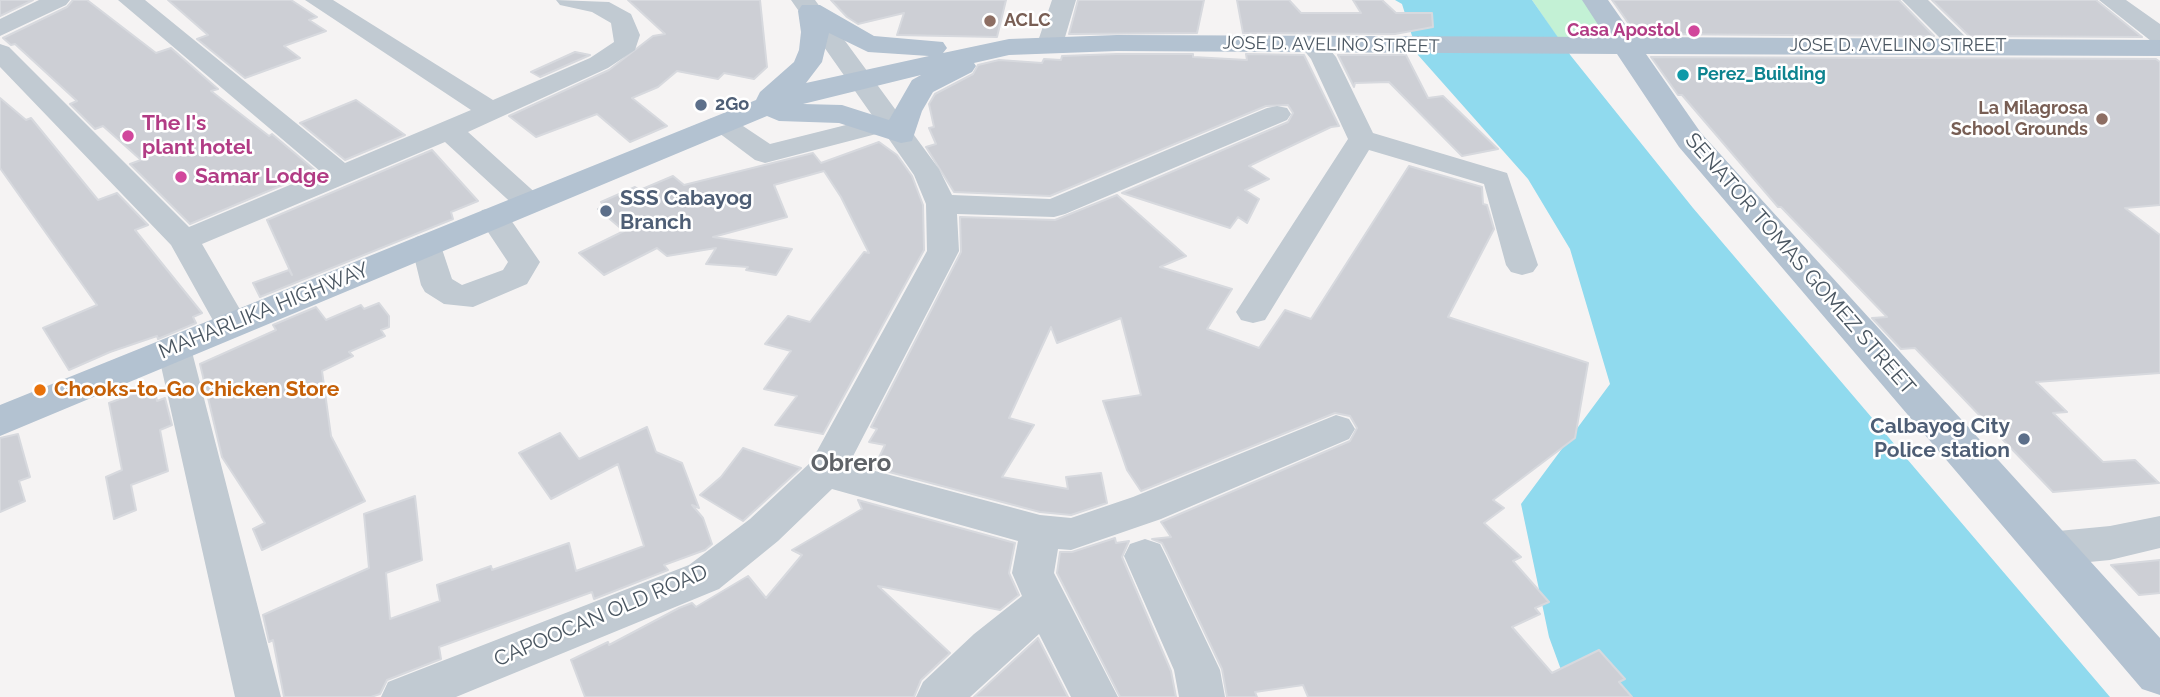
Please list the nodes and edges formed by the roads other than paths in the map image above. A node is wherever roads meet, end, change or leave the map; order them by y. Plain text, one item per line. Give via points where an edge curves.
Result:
1 (58, 0) edge
2 (130, 0) edge
3 (317, 0) edge
4 (568, 0) edge
5 (1064, 0) edge
6 (1595, 0) edge
7 (1914, 0) edge
8 (2111, 0) edge
9 (807, 6) edge
10 (0, 29) edge
11 (2160, 36) edge
12 (1050, 44) junction
13 (1312, 44) junction
14 (1961, 45) junction
15 (1009, 47) junction
16 (1625, 47) junction
17 (2160, 48) edge
18 (0, 52) edge
19 (859, 79) junction
20 (489, 110) junction
21 (1277, 114) dead end
22 (732, 119) junction
23 (449, 130) junction
24 (890, 130) junction
25 (1362, 139) junction
26 (341, 174) junction
27 (529, 203) junction
28 (940, 204) junction
29 (493, 217) junction
30 (184, 240) junction
31 (427, 244) junction
32 (1522, 265) dead end
33 (1253, 312) dead end
34 (232, 325) junction
35 (174, 348) junction
36 (0, 421) edge
37 (1336, 429) dead end
38 (825, 472) junction
39 (1040, 531) junction
40 (2160, 532) edge
41 (2048, 549) junction
42 (1145, 556) dead end
43 (1045, 603) junction
44 (2160, 673) edge
45 (258, 697) edge
46 (404, 697) edge
47 (939, 697) edge
48 (1095, 697) edge
49 (1202, 697) edge

1 - 10 street
2 - 26 street
3 - 20 street
4 - 20 street via 600,7 622,19 626,45 599,63
5 - 12 street
6 - 16 main road, SENATOR TOMAS GOMEZ STREET
7 - 14 street
8 - 11 street
9 - 15 main road via 855,38 881,46
9 - 19 street, CAPOOCAN OLD ROAD
9 - 22 main road via 813,50 800,74
12 - 13 main road, JOSE D. AVELINO STREET
12 - 15 main road, JOSE D. AVELINO STREET
13 - 16 main road, JOSE D. AVELINO STREET
13 - 25 street via 1323,57
14 - 16 main road, JOSE D. AVELINO STREET
14 - 17 main road, JOSE D. AVELINO STREET
15 - 19 main road, JOSE D. AVELINO STREET
15 - 24 main road via 932,79
16 - 41 main road, SENATOR TOMAS GOMEZ STREET via 1690,140
18 - 30 street
19 - 22 main road, JOSE D. AVELINO STREET
19 - 24 street, CAPOOCAN OLD ROAD
20 - 23 street
21 - 28 street via 1054,208
22 - 24 main road via 820,111
22 - 24 street via 765,154
22 - 27 main road, JOSE D. AVELINO STREET
23 - 26 street
23 - 27 street
24 - 28 street, CAPOOCAN OLD ROAD via 929,175
25 - 32 street via 1497,179
25 - 33 street
26 - 30 street
27 - 29 main road, MAHARLIKA HIGHWAY
28 - 38 street, CAPOOCAN OLD ROAD via 943,251
29 - 31 main road, MAHARLIKA HIGHWAY
29 - 31 street via 524,262 515,277 473,296 456,296 437,285
30 - 34 street
31 - 34 main road, MAHARLIKA HIGHWAY
34 - 35 main road, MAHARLIKA HIGHWAY
35 - 36 main road, MAHARLIKA HIGHWAY
35 - 45 street
37 - 39 street via 1071,534
38 - 39 street
38 - 46 street, CAPOOCAN OLD ROAD via 764,530 704,577
39 - 43 street via 1033,573
40 - 41 street
41 - 44 main road, SENATOR TOMAS GOMEZ STREET
42 - 49 street via 1198,670
43 - 47 street
43 - 48 street

